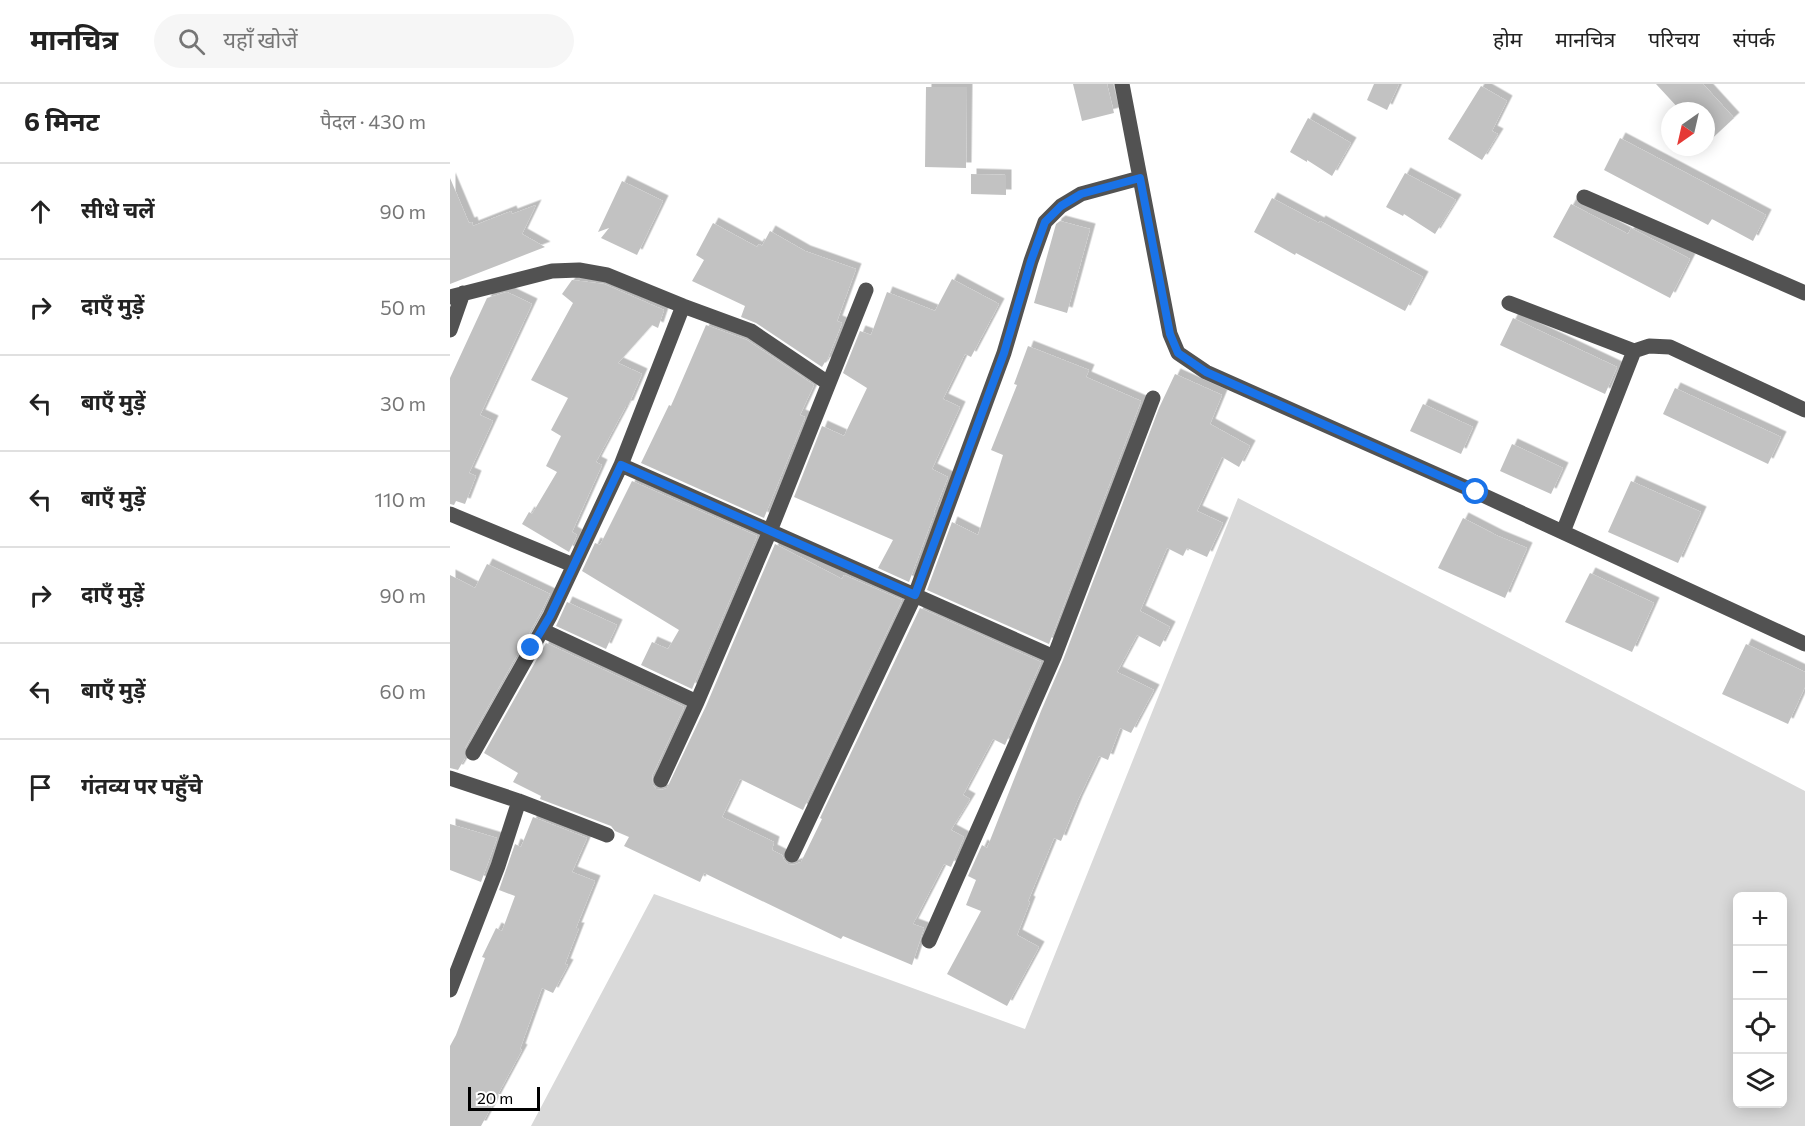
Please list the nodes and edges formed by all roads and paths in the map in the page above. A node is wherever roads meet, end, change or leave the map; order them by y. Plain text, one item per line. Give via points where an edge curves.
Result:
1 (1122, 84) edge
2 (1140, 178) junction
3 (1584, 197) dead end
4 (866, 290) dead end
5 (1805, 293) edge
6 (456, 295) edge
7 (1509, 303) dead end
8 (683, 306) junction
9 (450, 330) edge
10 (1634, 351) junction
11 (828, 383) junction
12 (1152, 398) dead end
13 (1805, 410) edge
14 (621, 465) junction
15 (450, 514) edge
16 (770, 531) junction
17 (1563, 532) junction
18 (573, 565) junction
19 (915, 595) junction
20 (542, 630) junction
21 (1805, 644) edge
22 (1054, 657) junction
23 (697, 702) junction
24 (473, 753) dead end
25 (450, 778) edge
26 (661, 780) dead end
27 (519, 801) junction
28 (607, 835) dead end
29 (792, 855) dead end
30 (929, 941) dead end
31 (450, 990) edge

1 - 2 street
2 - 17 street via 1170,334 1178,353 1206,372
2 - 19 street via 1081,194 1045,222 1004,353
3 - 5 street
4 - 11 street
6 - 8 street via 552,272 579,270 607,275
6 - 9 street
7 - 10 street
8 - 11 street via 751,331
8 - 14 street
10 - 13 street via 1649,346 1670,348
10 - 17 street
11 - 16 street
12 - 22 street
14 - 16 street
14 - 18 street
15 - 18 street
16 - 19 street
16 - 23 street
17 - 21 street
18 - 20 street
19 - 22 street
19 - 29 street
20 - 23 street
20 - 24 street
22 - 30 street
23 - 26 street
25 - 27 street
27 - 28 street
27 - 31 street

